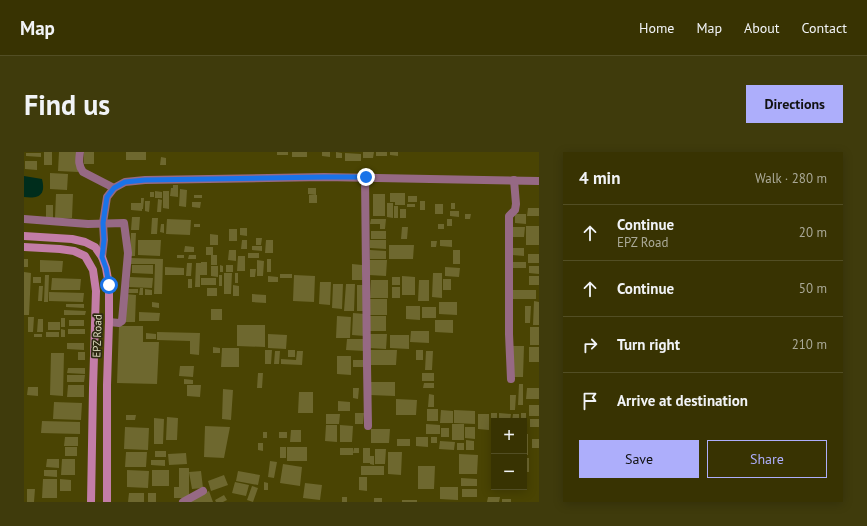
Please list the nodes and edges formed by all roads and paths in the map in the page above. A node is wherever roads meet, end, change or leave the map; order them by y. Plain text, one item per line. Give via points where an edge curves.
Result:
1 (80, 152) edge
2 (366, 177) junction
3 (514, 180) junction
4 (539, 181) edge
5 (114, 188) junction
6 (24, 219) edge
7 (103, 223) junction
8 (24, 236) edge
9 (24, 247) edge
10 (102, 257) junction
11 (109, 322) junction
12 (511, 379) dead end
13 (368, 426) dead end
14 (203, 491) dead end
15 (91, 502) edge
16 (107, 502) edge
17 (183, 502) edge

1 - 5 street via 79,162 83,172
2 - 3 street
2 - 5 street via 145,180 125,182
2 - 13 street
3 - 4 street
3 - 12 street via 516,204 515,210 509,216
5 - 7 street via 107,197
6 - 7 street
7 - 10 street
7 - 11 street via 124,223 128,253 122,321
8 - 10 main road via 85,242 95,247
9 - 15 main road, EPZ Road via 74,251 85,256 93,270 96,291
10 - 11 main road, EPZ Road via 109,285
11 - 16 main road, EPZ Road
14 - 17 street

